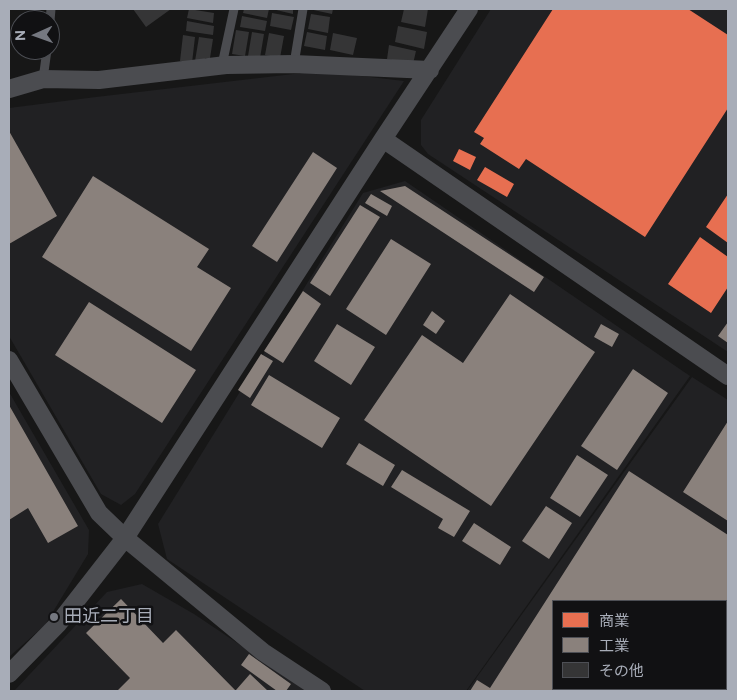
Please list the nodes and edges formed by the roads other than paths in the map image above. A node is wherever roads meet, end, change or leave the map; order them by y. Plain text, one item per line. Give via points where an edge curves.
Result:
1 (234, 9) edge
2 (303, 9) edge
3 (469, 9) edge
4 (46, 60) edge
5 (294, 64) junction
6 (222, 65) junction
7 (430, 70) junction
8 (43, 79) junction
9 (9, 89) edge
10 (382, 139) junction
11 (9, 360) edge
12 (728, 376) edge
13 (125, 538) junction
14 (9, 674) edge
15 (322, 691) edge

1 - 6 lane
2 - 5 lane
3 - 7 street
4 - 8 lane
5 - 6 street
5 - 7 street
6 - 8 street via 99,80
7 - 10 street
8 - 9 street
10 - 12 street
10 - 13 street
11 - 13 street via 99,513
13 - 14 street via 58,624
13 - 15 street via 263,652

